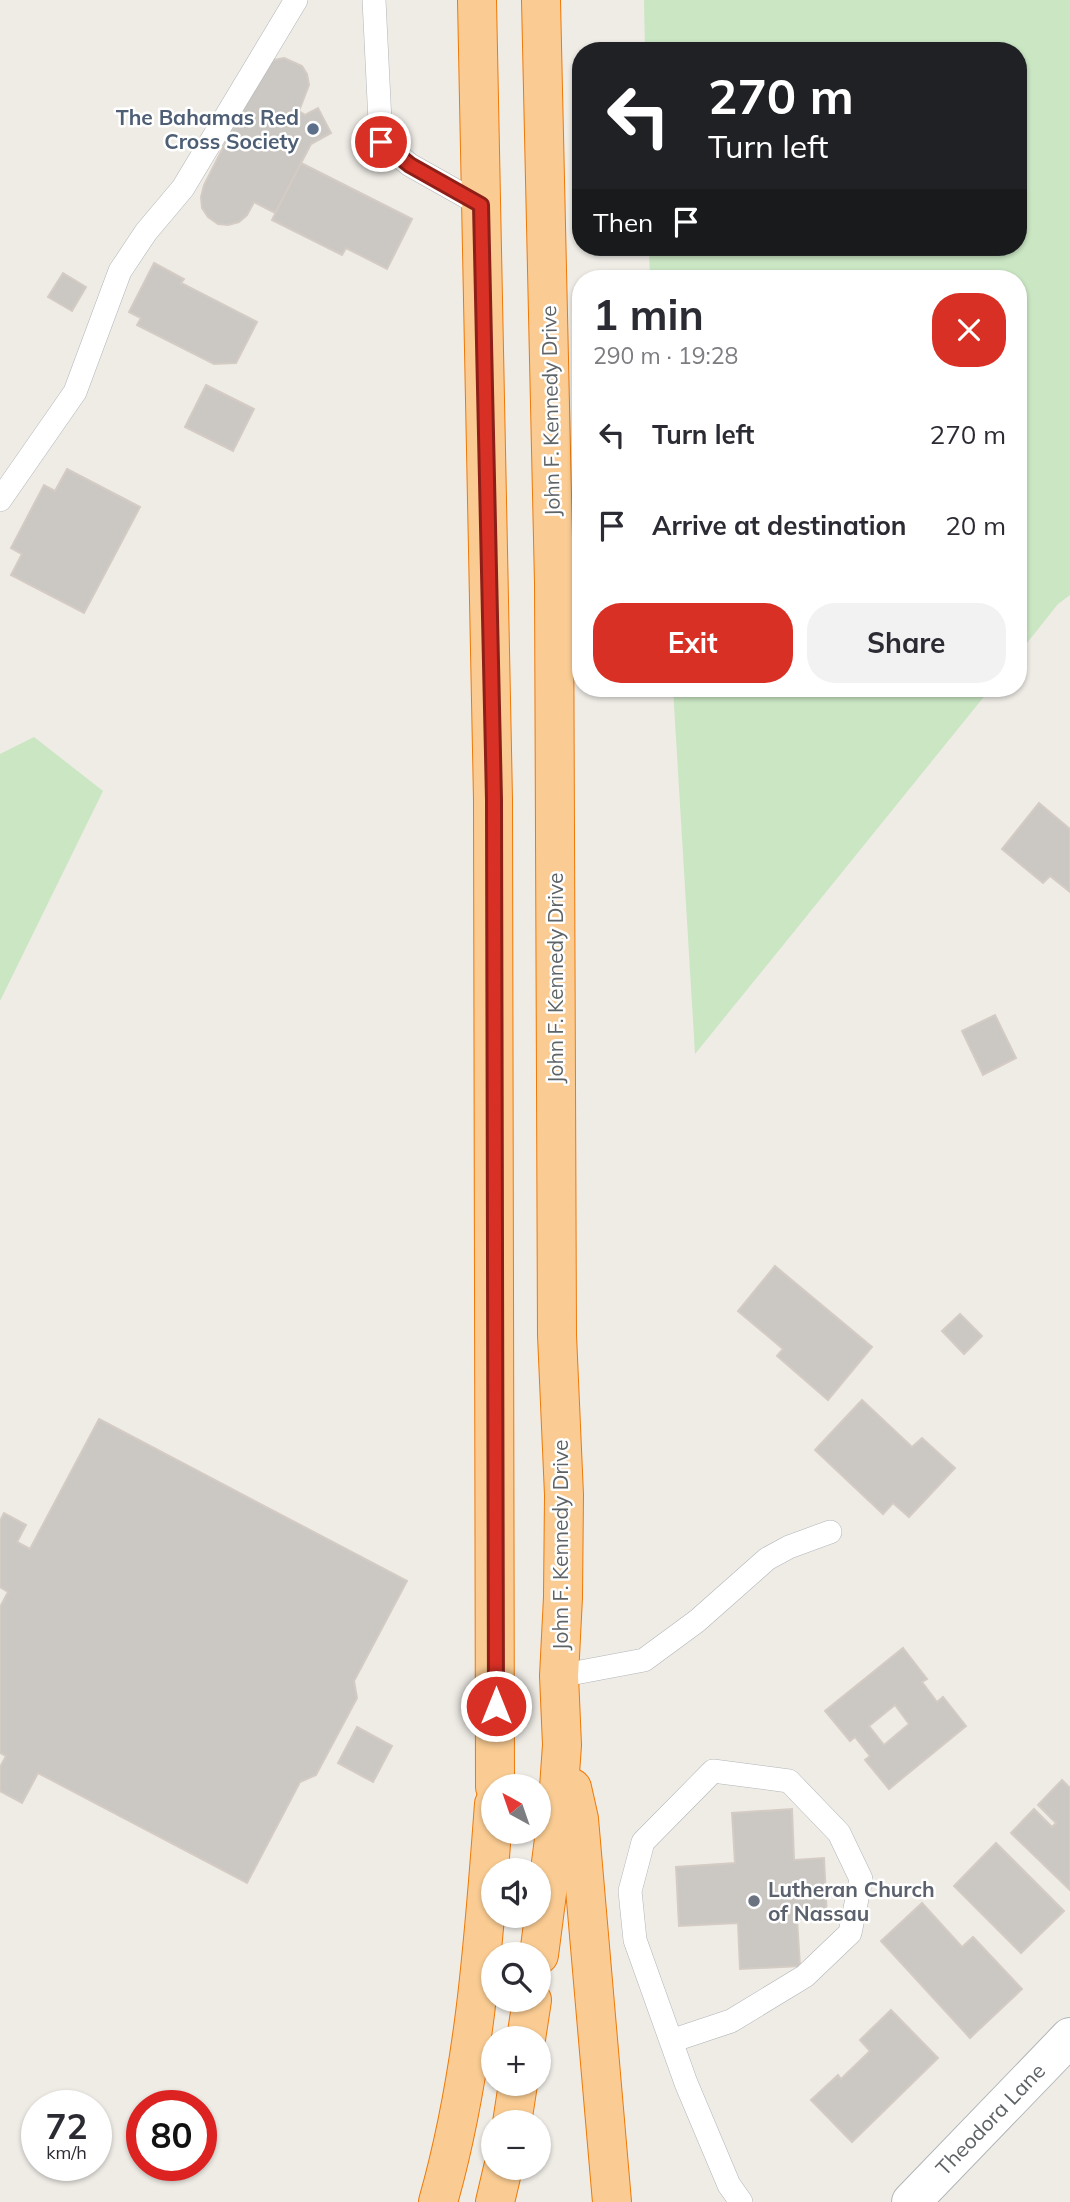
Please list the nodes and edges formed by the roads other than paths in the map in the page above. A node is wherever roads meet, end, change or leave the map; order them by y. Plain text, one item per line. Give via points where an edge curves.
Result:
1 (296, 0) edge
2 (374, 0) edge
3 (477, 0) edge
4 (541, 0) edge
5 (481, 205) junction
6 (0, 500) edge
7 (830, 1532) dead end
8 (558, 1676) junction
9 (562, 1745) junction
10 (495, 1774) edge
11 (491, 1844) edge
12 (541, 1942) edge
13 (1070, 2037) edge
14 (671, 2041) junction
15 (500, 2180) edge
16 (438, 2202) edge
17 (495, 2202) edge
18 (612, 2202) edge
19 (741, 2202) edge
20 (911, 2202) edge

1 - 6 lane via 183,188 120,271 75,392
2 - 5 lane via 381,142 410,165
3 - 5 highway
4 - 8 highway, John F. Kennedy Drive via 554,597 556,1335 564,1495
5 - 10 highway via 494,800
7 - 8 lane via 789,1546 768,1559 644,1660
8 - 9 highway, John F. Kennedy Drive
9 - 12 highway, John F. Kennedy Drive
9 - 18 highway via 579,1819
11 - 16 highway via 482,1964 456,2138
13 - 20 street, Theodora Lane
14 - 14 lane via 635,1940 630,1891 643,1842 713,1771 789,1781 839,1833 861,1879 850,1933 805,1976 731,2021
14 - 19 lane via 729,2185
15 - 17 highway

